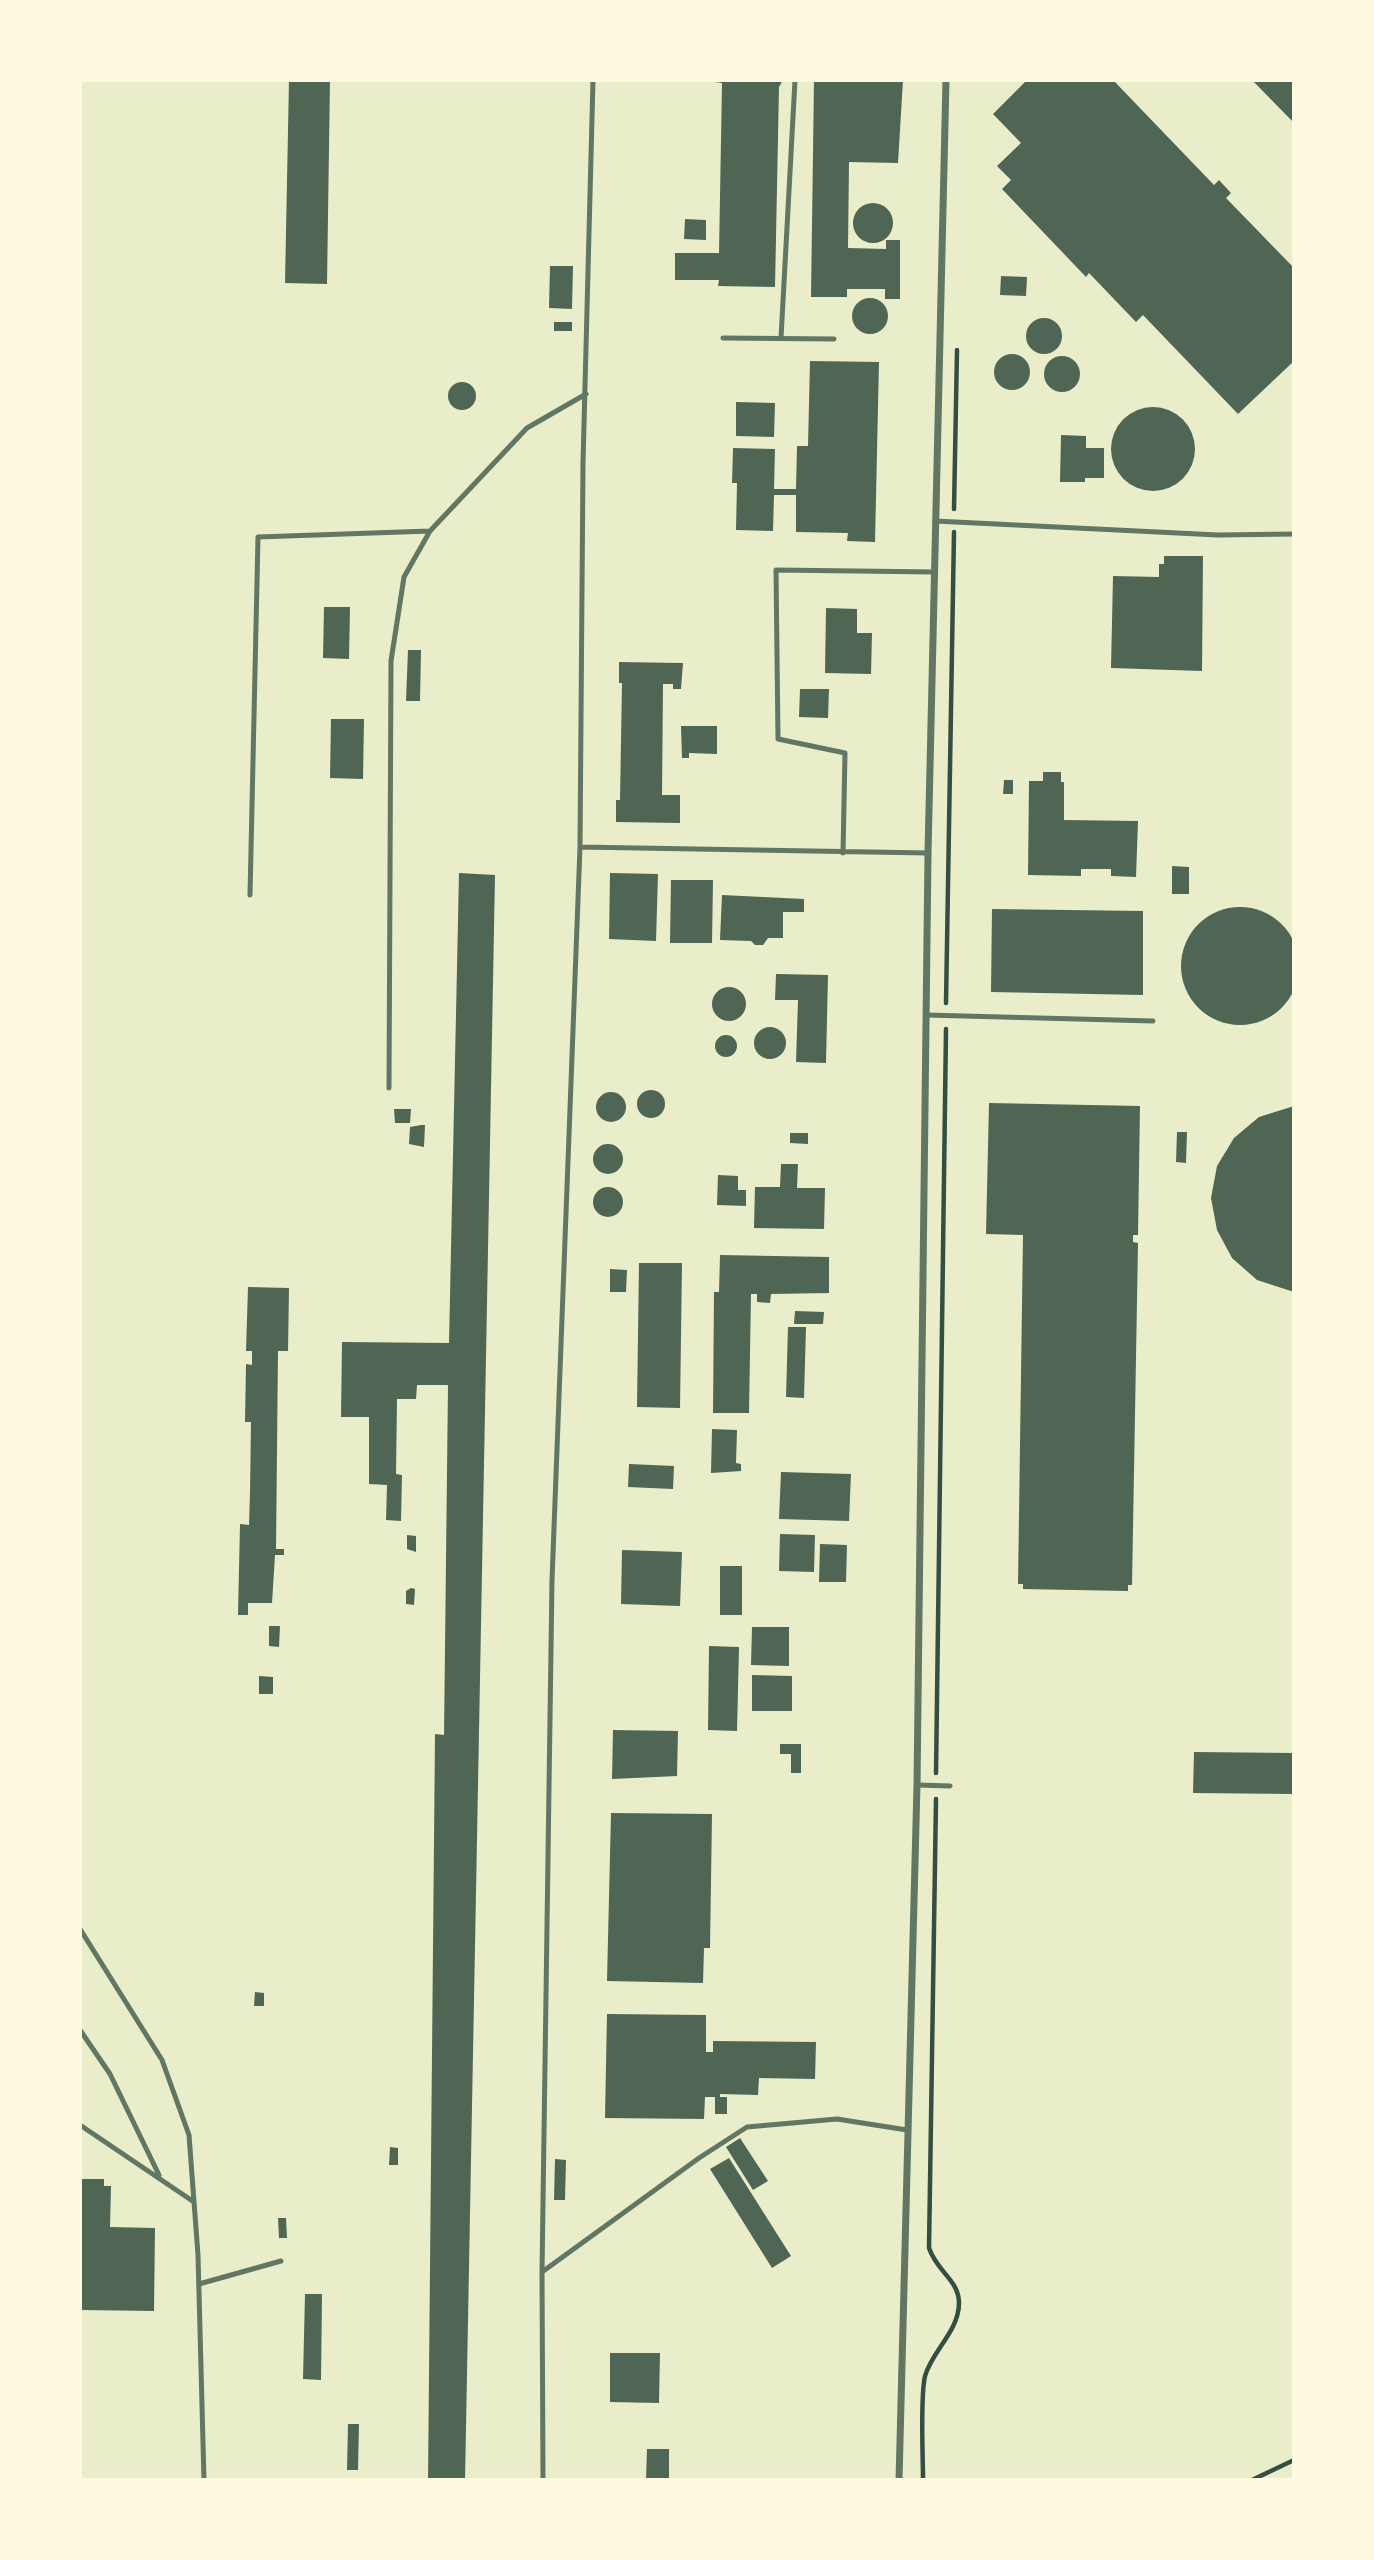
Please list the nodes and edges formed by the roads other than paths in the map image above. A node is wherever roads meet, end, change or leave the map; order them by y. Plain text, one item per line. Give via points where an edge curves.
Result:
1 (593, 80) edge
2 (795, 80) edge
3 (946, 80) edge
4 (723, 338) dead end
5 (781, 338) junction
6 (834, 340) dead end
7 (586, 394) junction
8 (935, 520) junction
9 (430, 531) junction
10 (1293, 534) edge
11 (935, 572) junction
12 (580, 847) junction
13 (843, 853) junction
14 (928, 853) junction
15 (250, 895) dead end
16 (926, 1014) junction
17 (1153, 1021) dead end
18 (389, 1088) dead end
19 (917, 1785) junction
20 (950, 1786) dead end
21 (80, 1929) edge
22 (80, 2030) edge
23 (80, 2125) edge
24 (907, 2130) junction
25 (159, 2175) junction
26 (194, 2202) junction
27 (281, 2261) dead end
28 (541, 2272) junction
29 (199, 2284) junction
30 (204, 2480) edge
31 (543, 2480) edge
32 (899, 2480) edge

1 - 7 lane
2 - 5 lane
3 - 8 street
4 - 5 lane
5 - 6 lane
7 - 9 lane via 527,428
7 - 12 lane
8 - 10 lane via 1218,535
8 - 11 street
9 - 15 lane via 258,537
9 - 18 lane via 404,577 391,661
11 - 13 lane via 776,570 778,739 845,753
11 - 14 street
12 - 13 lane
12 - 28 lane via 552,1580
13 - 14 lane
14 - 16 street
16 - 17 lane
16 - 19 street
19 - 20 lane
19 - 24 street
21 - 26 lane via 162,2060 189,2135
22 - 25 lane via 110,2074
23 - 25 lane
24 - 28 lane via 836,2119 747,2127
24 - 32 street
25 - 26 lane
26 - 29 lane
27 - 29 lane
28 - 31 lane
29 - 30 lane

